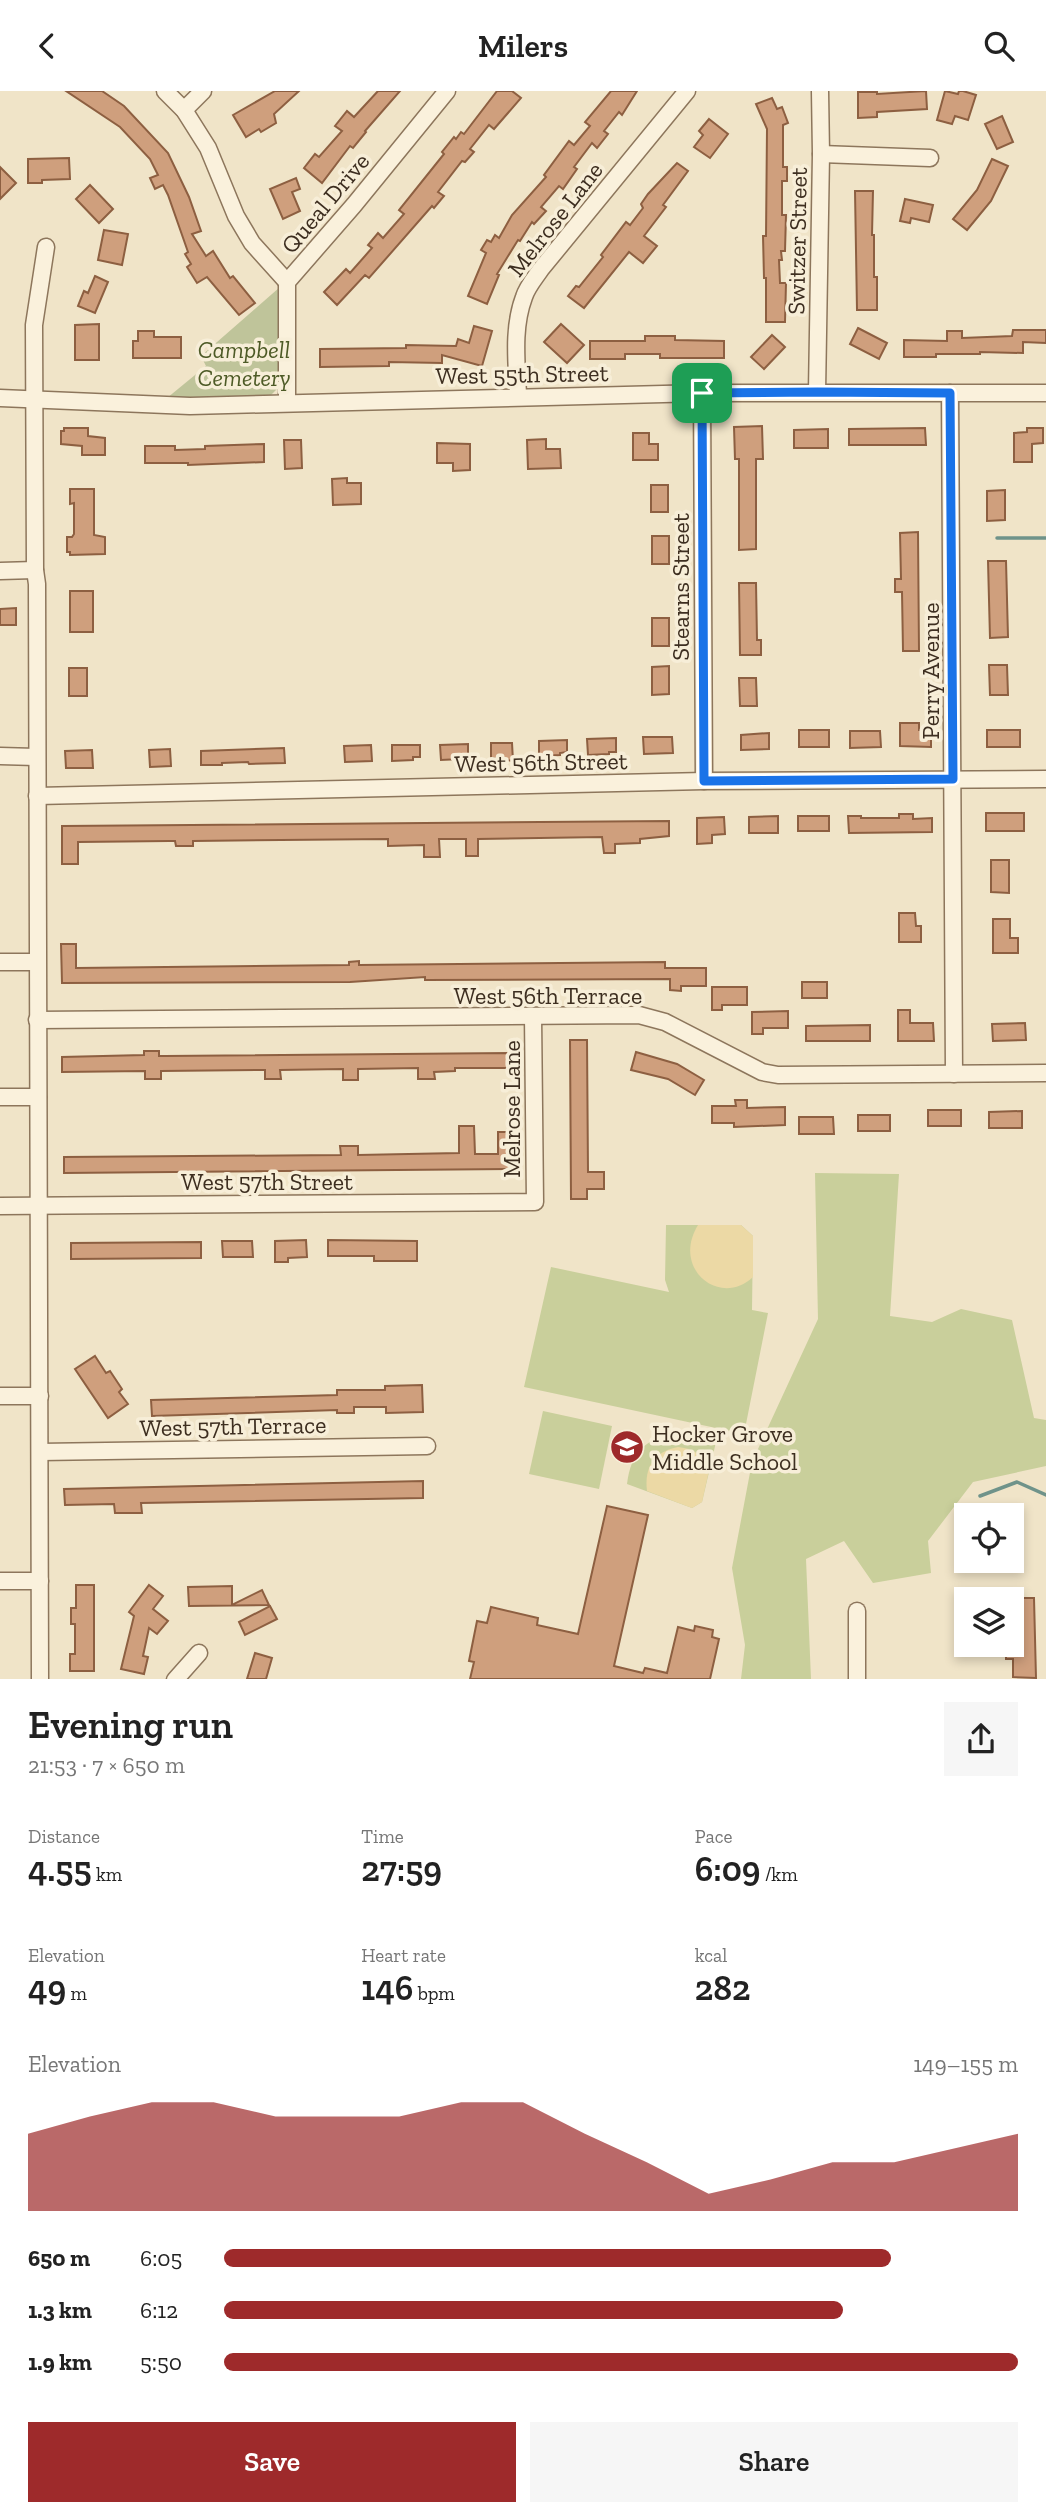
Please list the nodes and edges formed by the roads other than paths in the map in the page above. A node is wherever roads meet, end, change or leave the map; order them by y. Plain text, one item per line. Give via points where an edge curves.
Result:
1 (165, 91) edge
2 (203, 91) edge
3 (447, 91) edge
4 (687, 91) edge
5 (820, 91) edge
6 (184, 110) junction
7 (821, 155) junction
8 (930, 158) dead end
9 (46, 247) dead end
10 (287, 282) junction
11 (817, 392) junction
12 (702, 393) junction
13 (950, 393) junction
14 (1046, 393) edge
15 (518, 397) junction
16 (0, 398) edge
17 (34, 398) junction
18 (287, 403) junction
19 (35, 570) junction
20 (0, 571) edge
21 (0, 756) edge
22 (36, 757) junction
23 (953, 779) junction
24 (1046, 779) edge
25 (704, 781) junction
26 (37, 796) junction
27 (0, 962) edge
28 (37, 962) junction
29 (533, 1016) junction
30 (37, 1020) junction
31 (1046, 1073) edge
32 (954, 1074) junction
33 (0, 1097) edge
34 (38, 1097) junction
35 (535, 1202) joint
36 (38, 1205) junction
37 (0, 1206) edge
38 (0, 1396) edge
39 (40, 1396) junction
40 (427, 1446) dead end
41 (40, 1452) junction
42 (0, 1581) edge
43 (40, 1581) junction
44 (857, 1611) dead end
45 (199, 1653) dead end
46 (40, 1679) edge
47 (174, 1679) edge
48 (856, 1679) edge

1 - 6 street
2 - 6 street
3 - 10 street, Queal Drive
4 - 15 street, Melrose Lane via 529,286 517,330
5 - 7 street, Switzer Street
6 - 10 street via 208,148 252,243
7 - 8 street
7 - 11 street, Switzer Street
9 - 17 street via 34,325
10 - 18 street, Queal Drive
11 - 12 street, West 55th Street
11 - 13 street, West 55th Street
12 - 15 street, West 55th Street
12 - 25 street, Stearns Street
13 - 14 street, West 55th Street
13 - 23 street, Perry Avenue
15 - 18 street, West 55th Street
16 - 17 street, West 55th Street
17 - 18 street, West 55th Street via 190,406
17 - 19 street
19 - 20 street
19 - 22 street
21 - 22 street
22 - 26 street
23 - 24 street, West 56th Street
23 - 25 street, West 56th Street
23 - 32 street, Perry Avenue
25 - 26 street, West 56th Street
26 - 28 street
27 - 28 street
28 - 30 street
29 - 30 street, West 56th Terrace
29 - 32 street, West 56th Terrace via 652,1018 762,1072 778,1075
29 - 35 street, Melrose Lane
30 - 34 street
31 - 32 street, West 56th Terrace
33 - 34 street
34 - 36 street
35 - 36 street, West 57th Street
36 - 37 street, West 57th Street
36 - 39 street
38 - 39 street
39 - 41 street
40 - 41 street, West 57th Terrace
41 - 43 street
42 - 43 street
43 - 46 street
44 - 48 street
45 - 47 street

